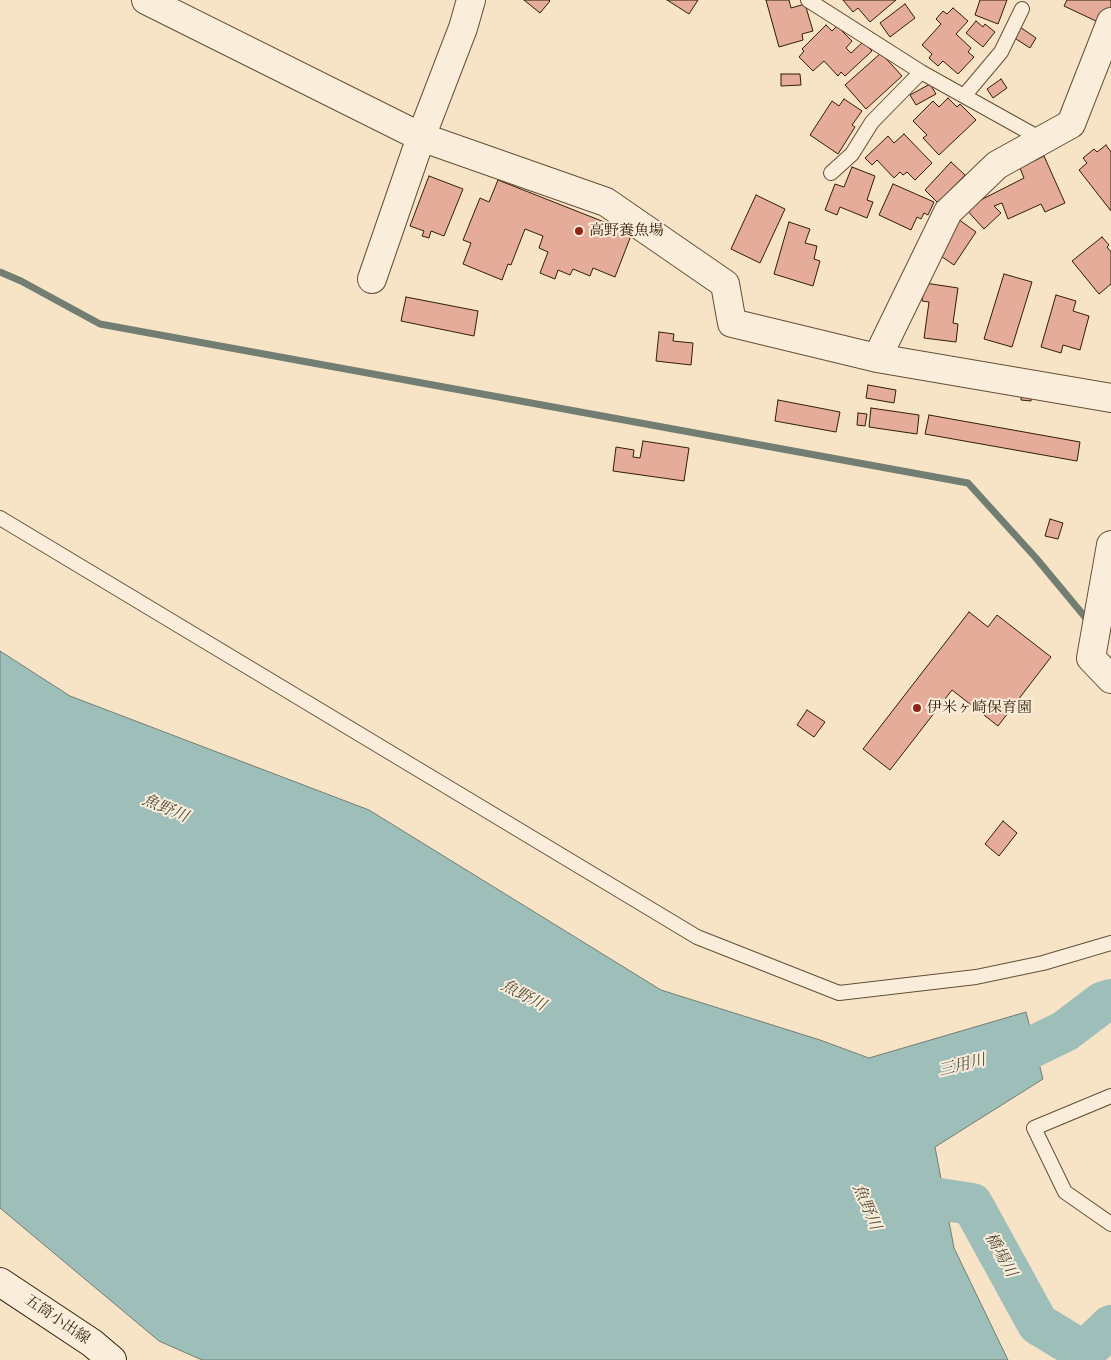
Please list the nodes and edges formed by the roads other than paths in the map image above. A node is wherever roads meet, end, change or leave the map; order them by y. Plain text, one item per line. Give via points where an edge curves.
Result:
1 (146, 0) edge
2 (472, 0) edge
3 (808, 0) edge
4 (1022, 9) dead end
5 (1111, 22) edge
6 (920, 72) junction
7 (964, 96) junction
8 (421, 137) junction
9 (1043, 140) junction
10 (831, 173) dead end
11 (372, 279) dead end
12 (877, 358) junction
13 (1111, 398) edge
14 (0, 518) edge
15 (1111, 545) edge
16 (1111, 679) edge
17 (1111, 943) edge
18 (1111, 1096) edge
19 (1111, 1224) edge
20 (0, 1282) edge
21 (112, 1360) edge

1 - 8 street
2 - 8 street
3 - 6 lane
4 - 7 lane via 1001,52
5 - 9 street via 1071,124
6 - 7 lane
6 - 10 lane via 872,122 852,154
7 - 9 lane
8 - 11 street
8 - 12 street via 606,202 725,284 732,323
9 - 12 street via 998,165 948,212
12 - 13 street
14 - 17 lane via 697,937 839,993 976,977 1043,963
15 - 16 street via 1091,658
18 - 19 lane via 1034,1128 1065,1192
20 - 21 street, 五筒小出線 via 92,1343

